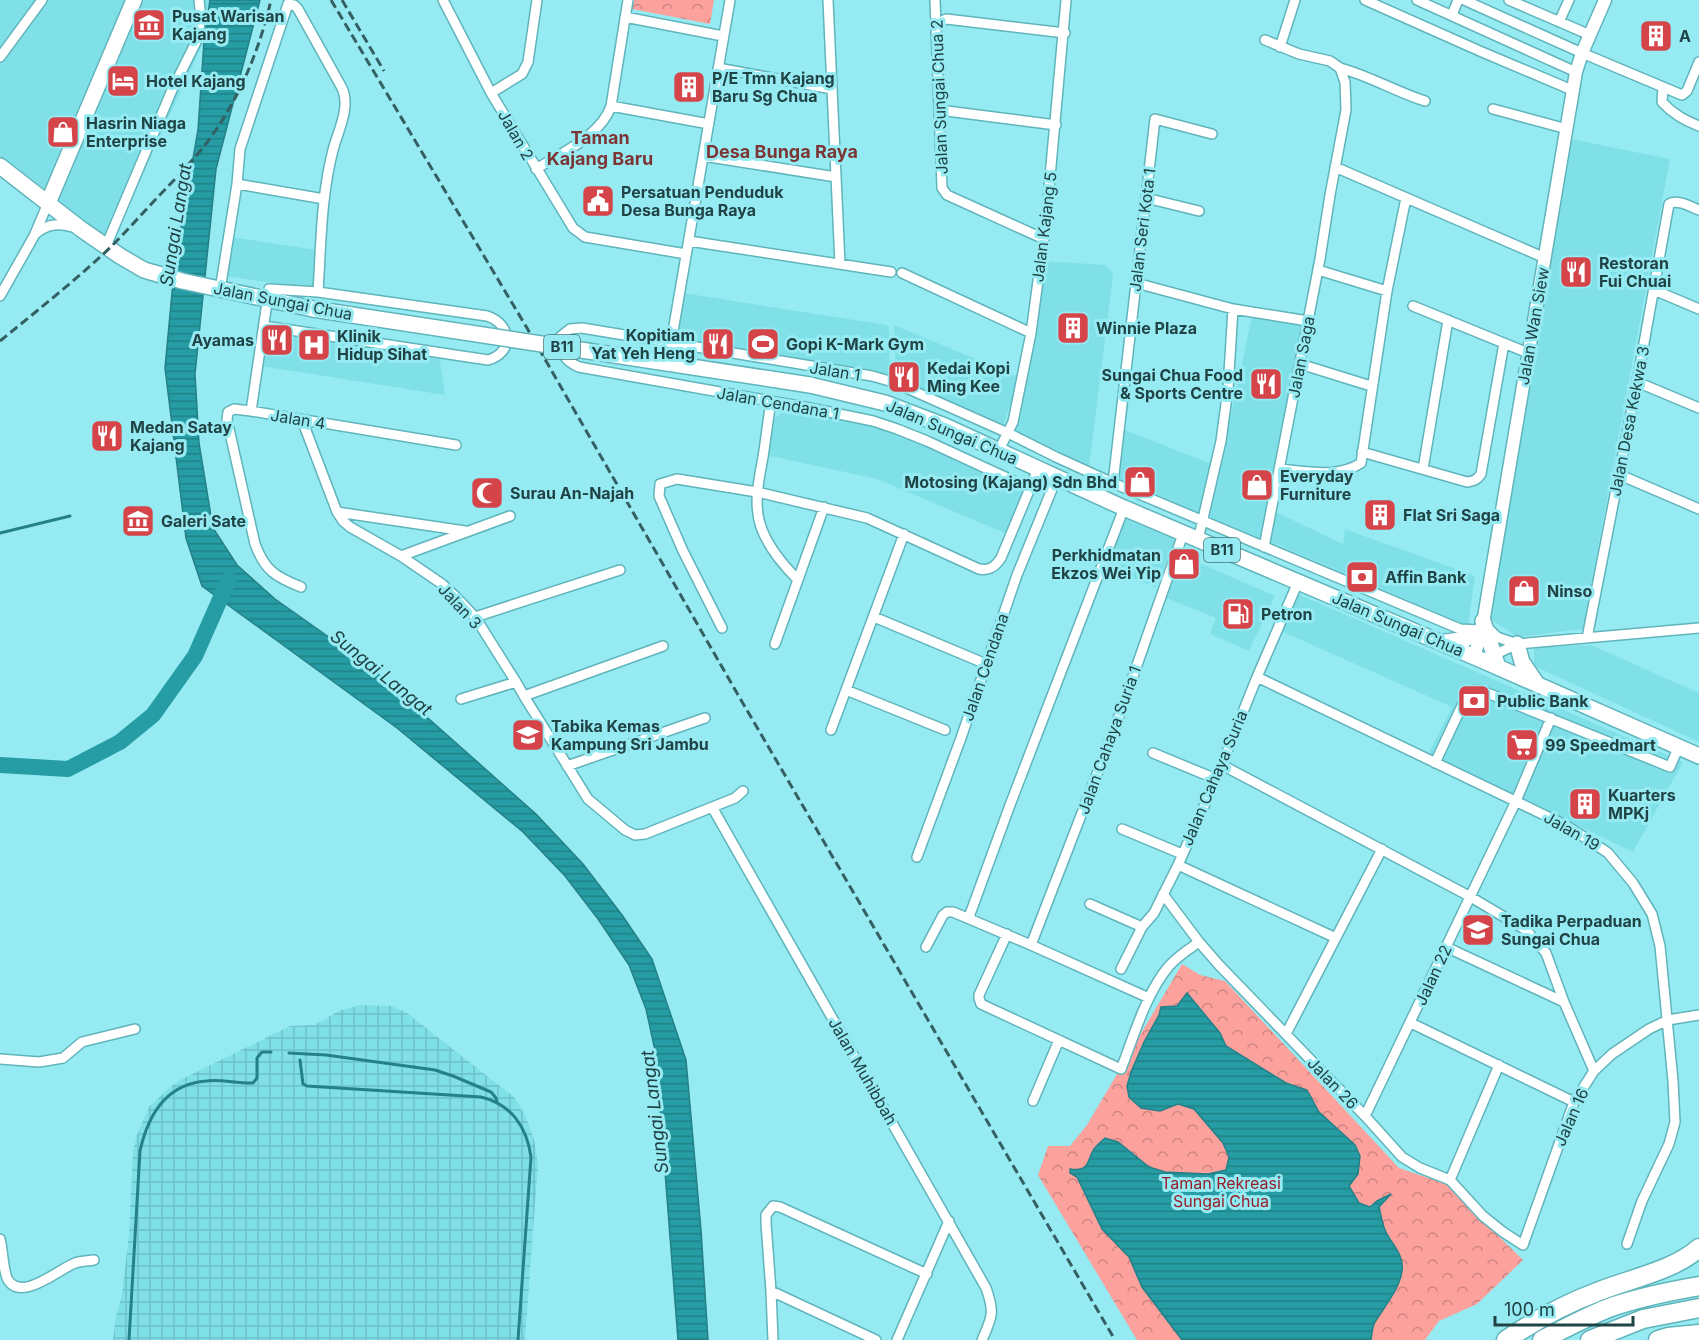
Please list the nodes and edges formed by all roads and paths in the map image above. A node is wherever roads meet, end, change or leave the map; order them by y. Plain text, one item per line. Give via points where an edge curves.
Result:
1 (42, 0) edge
2 (134, 0) edge
3 (199, 0) edge
4 (443, 0) edge
5 (537, 0) edge
6 (628, 0) edge
7 (730, 0) edge
8 (828, 0) edge
9 (935, 0) edge
10 (1066, 0) edge
11 (1295, 0) edge
12 (1365, 0) edge
13 (1417, 0) edge
14 (1458, 0) edge
15 (1464, 0) edge
16 (1509, 0) edge
17 (1569, 0) edge
18 (1605, 0) edge
19 (1452, 15) junction
20 (625, 17) junction
21 (1559, 22) junction
22 (936, 24) junction
23 (1065, 33) junction
24 (1590, 35) junction
25 (723, 36) junction
26 (1265, 40) dead end
27 (1280, 47) junction
28 (1582, 53) junction
29 (0, 57) edge
30 (1699, 62) edge
31 (718, 68) junction
32 (1340, 68) junction
33 (1576, 72) junction
34 (1696, 80) edge
35 (1663, 87) junction
36 (832, 89) junction
37 (1572, 90) junction
38 (491, 93) junction
39 (1425, 101) dead end
40 (611, 106) junction
41 (1493, 109) dead end
42 (939, 116) junction
43 (709, 124) junction
44 (1056, 125) junction
45 (1699, 126) edge
46 (1567, 129) junction
47 (1212, 134) dead end
48 (703, 156) junction
49 (0, 166) edge
50 (1335, 167) junction
51 (536, 169) junction
52 (836, 177) junction
53 (237, 184) junction
54 (1146, 198) junction
55 (1406, 198) junction
56 (324, 199) junction
57 (48, 203) junction
58 (1699, 210) edge
59 (1199, 211) dead end
60 (81, 229) junction
61 (34, 236) junction
62 (1044, 239) junction
63 (689, 241) junction
64 (106, 246) junction
65 (686, 254) junction
66 (1545, 258) junction
67 (840, 264) junction
68 (1318, 270) junction
69 (891, 272) dead end
70 (902, 273) dead end
71 (1136, 283) junction
72 (215, 289) junction
73 (1654, 290) junction
74 (1388, 291) junction
75 (318, 292) junction
76 (0, 296) edge
77 (267, 299) junction
78 (1413, 306) dead end
79 (1233, 309) junction
80 (1699, 309) edge
81 (1448, 320) junction
82 (1308, 321) junction
83 (264, 326) junction
84 (582, 328) joint
85 (1031, 333) junction
86 (1504, 343) junction
87 (671, 344) junction
88 (1528, 353) junction
89 (1300, 364) junction
90 (1637, 382) junction
91 (1371, 386) junction
92 (771, 401) junction
93 (952, 408) junction
94 (1699, 408) edge
95 (251, 411) junction
96 (302, 420) junction
97 (945, 426) junction
98 (1008, 433) junction
99 (456, 446) dead end
100 (999, 450) junction
101 (1362, 452) junction
102 (1038, 469) junction
103 (1279, 469) junction
104 (1423, 469) junction
105 (1620, 475) junction
106 (1057, 477) junction
107 (1113, 483) junction
108 (1029, 489) junction
109 (758, 492) junction
110 (824, 507) junction
111 (1124, 508) junction
112 (1699, 509) edge
113 (337, 512) junction
114 (510, 516) dead end
115 (1203, 522) junction
116 (465, 531) junction
117 (904, 534) junction
118 (1183, 534) junction
119 (1198, 540) junction
120 (1264, 548) junction
121 (401, 556) junction
122 (620, 570) dead end
123 (798, 580) junction
124 (1298, 582) junction
125 (301, 587) dead end
126 (1395, 602) junction
127 (475, 617) junction
128 (874, 617) junction
129 (1387, 620) junction
130 (1482, 626) junction
131 (722, 628) dead end
132 (1699, 628) edge
133 (1587, 638) junction
134 (1440, 643) junction
135 (775, 644) dead end
136 (1516, 644) junction
137 (663, 646) dead end
138 (1487, 660) junction
139 (986, 664) junction
140 (1257, 677) junction
141 (516, 682) junction
142 (1537, 684) junction
143 (846, 690) junction
144 (524, 696) junction
145 (461, 699) dead end
146 (705, 718) dead end
147 (1551, 718) junction
148 (831, 730) dead end
149 (945, 730) dead end
150 (1679, 746) junction
151 (1153, 753) dead end
152 (1699, 756) edge
153 (1435, 763) junction
154 (1222, 765) junction
155 (567, 766) junction
156 (1216, 779) junction
157 (743, 790) dead end
158 (1516, 801) junction
159 (711, 807) junction
160 (1122, 829) dead end
161 (1382, 849) junction
162 (1182, 854) junction
163 (917, 857) dead end
164 (1178, 865) junction
165 (1163, 894) junction
166 (1469, 896) junction
167 (1090, 904) dead end
168 (969, 917) junction
169 (1142, 927) junction
170 (1007, 934) junction
171 (1336, 938) junction
172 (1199, 942) junction
173 (1031, 945) junction
174 (926, 947) dead end
175 (1446, 947) junction
176 (1122, 969) dead end
177 (1149, 998) junction
178 (1564, 1002) junction
179 (1699, 1015) edge
180 (1668, 1020) junction
181 (1411, 1023) junction
182 (135, 1029) dead end
183 (1286, 1034) junction
184 (1059, 1040) junction
185 (0, 1059) edge
186 (1499, 1065) junction
187 (1594, 1071) junction
188 (1033, 1101) dead end
189 (1574, 1102) junction
190 (1365, 1116) junction
191 (1450, 1180) junction
192 (949, 1221) junction
193 (0, 1239) edge
194 (1627, 1244) dead end
195 (1523, 1245) joint
196 (1699, 1248) edge
197 (94, 1260) dead end
198 (1699, 1265) edge
199 (1664, 1268) junction
200 (927, 1274) junction
201 (1699, 1285) edge
202 (771, 1291) junction
203 (1699, 1308) edge
204 (1699, 1314) edge
205 (1699, 1334) edge
206 (1663, 1338) edge
207 (772, 1340) edge
208 (876, 1340) edge
209 (897, 1340) edge
210 (982, 1340) edge
211 (1506, 1340) edge
212 (1542, 1340) edge
213 (1590, 1340) edge

1 - 29 street
2 - 57 main road
3 - 64 street via 199,36
4 - 38 street, Jalan 2
5 - 38 street via 528,62 522,74
6 - 20 street
7 - 25 street
8 - 36 street
9 - 22 street, Jalan Sungai Chua 2
10 - 23 street, Jalan Kajang 5
11 - 27 street
12 - 37 street
13 - 19 street
14 - 19 street
15 - 28 street
16 - 21 street
17 - 21 street
18 - 24 street, Jalan Wan Siew
19 - 33 street
20 - 25 street
20 - 40 street
21 - 24 street
22 - 23 street via 946,19
22 - 42 street, Jalan Sungai Chua 2
23 - 44 street, Jalan Kajang 5
24 - 28 street, Jalan Wan Siew
25 - 31 street
26 - 27 street
27 - 32 street via 1330,61
28 - 33 street, Jalan Wan Siew
28 - 35 street
30 - 34 street
31 - 36 street
31 - 43 street
32 - 39 street
32 - 50 street, Jalan Saga via 1346,110
33 - 37 street, Jalan Wan Siew
34 - 35 street via 1682,95
35 - 45 street via 1662,102 1669,110
36 - 52 street
37 - 46 street, Jalan Wan Siew
38 - 51 street, Jalan 2
40 - 43 street
40 - 51 street via 605,121 591,134
41 - 46 street
42 - 44 street via 947,111
42 - 62 street, Jalan Sungai Chua 2 via 942,188 947,195
43 - 48 street
44 - 62 street, Jalan Kajang 5
46 - 66 street, Jalan Wan Siew
47 - 54 street, Jalan Seri Kota 1 via 1155,119
48 - 52 street
48 - 63 street
49 - 57 main road, B11
50 - 55 street
50 - 68 street, Jalan Saga
51 - 65 street, Jalan 2 via 573,228 585,237
52 - 67 street
53 - 56 street
53 - 56 street via 240,149 288,4 294,5 345,94
53 - 72 street
54 - 59 street
54 - 71 street, Jalan Seri Kota 1
55 - 66 street
55 - 74 street
56 - 75 street
57 - 60 main road, B11
57 - 61 street
58 - 73 street, Jalan Desa Kekwa 3 via 1680,202 1669,204
60 - 61 street via 48,226
60 - 64 main road, B11
61 - 76 street
62 - 85 street, Jalan Kajang 5
63 - 65 street
63 - 67 street
64 - 72 main road, Jalan Sungai Chua / B11 via 155,274
65 - 87 street
66 - 88 street, Jalan Wan Siew
67 - 69 street
68 - 74 street
68 - 82 street, Jalan Saga
70 - 85 street
71 - 79 street
71 - 107 street, Jalan Seri Kota 1
72 - 77 main road, Jalan Sungai Chua / B11
73 - 80 street
73 - 90 street, Jalan Desa Kekwa 3
74 - 91 street
75 - 77 street via 269,289
75 - 83 street via 487,316 501,323 507,339 501,353 488,360
77 - 83 street, Jalan 4
77 - 97 main road, Jalan Sungai Chua / B11, bridge via 810,385 885,403
78 - 81 street
79 - 82 street
79 - 115 street via 1221,441
81 - 86 street
81 - 104 street
82 - 89 street, Jalan Saga
83 - 95 street, Jalan 4
84 - 87 street, Jalan 1
84 - 92 street, Jalan Cendana 1 via 570,329 560,337 565,358 579,367
85 - 98 street, Jalan Kajang 5
86 - 88 street
86 - 104 street via 1481,474 1467,482
87 - 93 street, Jalan 1 via 872,376
88 - 130 street, Jalan Wan Siew
89 - 91 street
89 - 103 street, Jalan Saga
90 - 94 street
90 - 105 street, Jalan Desa Kekwa 3
91 - 101 street
92 - 108 street, Jalan Cendana 1 via 897,429
92 - 109 street
93 - 97 street
93 - 98 street, Jalan 1
95 - 96 street, Jalan 4
95 - 125 street via 234,409 226,415 255,544 274,574
96 - 99 street, Jalan 4
96 - 113 street, Jalan 3
97 - 100 main road, Jalan Sungai Chua / B11
98 - 100 street, Jalan Kajang 5
98 - 107 street, Jalan 1
100 - 102 main road, Jalan Sungai Chua / B11
101 - 103 street via 1361,463 1345,471
101 - 104 street
102 - 106 main road, Jalan Sungai Chua / B11
102 - 108 street
103 - 120 street, Jalan Saga
105 - 112 street
105 - 133 street, Jalan Desa Kekwa 3
106 - 111 main road, Jalan Sungai Chua / B11
106 - 139 street, Jalan Cendana
107 - 115 street, Jalan 1
108 - 117 street via 1001,558 990,569 979,569
109 - 110 street
109 - 123 street via 757,509 767,541
109 - 131 street via 677,479 660,484 659,496
110 - 117 street via 867,518
110 - 123 street
111 - 118 main road, Jalan Sungai Chua / B11
111 - 168 street
113 - 116 street
113 - 121 street, Jalan 3 via 358,533
114 - 116 street
115 - 119 street
115 - 120 street, Jalan 1
116 - 121 street
117 - 128 street
118 - 119 main road, Jalan Sungai Chua / B11
118 - 173 street, Jalan Cahaya Suria 1 via 1117,722
119 - 124 main road, Jalan Sungai Chua / B11
120 - 126 street, Jalan 1
121 - 127 street, Jalan 3 via 442,584
122 - 127 street
123 - 135 street
124 - 129 main road, Jalan Sungai Chua / B11
124 - 140 street, Jalan Cahaya Suria
126 - 129 street
126 - 130 street, Jalan 1 via 1460,629
127 - 141 street, Jalan 3
128 - 139 street
128 - 143 street
129 - 134 main road, Jalan Sungai Chua / B11
130 - 134 main road via 1465,639
130 - 136 street
130 - 138 main road
132 - 133 street
133 - 136 street
134 - 138 main road, Jalan Sungai Chua / B11
136 - 138 street
136 - 142 main road via 1522,662
137 - 144 street
138 - 142 main road, Jalan Sungai Chua / B11
139 - 163 street, Jalan Cendana
140 - 153 street, Jalan 19
140 - 154 street, Jalan Cahaya Suria
141 - 144 street, Jalan 3
141 - 145 street
142 - 150 main road, Jalan Sungai Chua / B11
143 - 148 street
143 - 149 street
144 - 155 street, Jalan 3
146 - 155 street
147 - 150 street via 1670,767
147 - 153 street via 1485,690 1475,690 1467,695
147 - 158 street, Jalan 22
150 - 152 main road, Jalan Sungai Chua / B11
151 - 156 street
153 - 158 street, Jalan 19
154 - 156 street, Jalan Cahaya Suria
154 - 161 street
155 - 159 street, Jalan 3 via 588,799 635,835
156 - 162 street, Jalan Cahaya Suria
157 - 159 street via 735,798
158 - 166 street, Jalan 22
158 - 180 street, Jalan 19 via 1602,848 1640,892 1658,935
159 - 192 street, Jalan Muhibbah
160 - 162 street
161 - 166 street
161 - 171 street
162 - 164 street, Jalan Cahaya Suria
164 - 165 street, Jalan Cahaya Suria
164 - 171 street
165 - 169 street, Jalan Cahaya Suria
165 - 172 street, Jalan 26
166 - 175 street, Jalan 22
166 - 178 street via 1517,924 1540,944
167 - 169 street
168 - 170 street
168 - 174 street via 946,912
169 - 176 street, Jalan Cahaya Suria
170 - 173 street
170 - 184 street via 979,995 980,1001
171 - 183 street
172 - 177 street via 1168,967
172 - 183 street, Jalan 26
173 - 177 street
175 - 178 street
175 - 181 street, Jalan 22
177 - 184 street via 1121,1069
178 - 187 street
179 - 180 street, Jalan 16
180 - 187 street, Jalan 16 via 1630,1041
180 - 194 street, Jalan 19 via 1675,1122
181 - 186 street
181 - 190 street, Jalan 22
182 - 185 street via 82,1042 63,1059
183 - 190 street, Jalan 26
184 - 188 street
186 - 189 street
186 - 191 street
187 - 189 street, Jalan 16
189 - 195 street, Jalan 16
190 - 191 street, Jalan 26 via 1401,1157
191 - 195 street, Jalan 26 via 1483,1216
192 - 200 street
192 - 210 street, Jalan Muhibbah via 991,1302 992,1317
193 - 197 street via 7,1279 19,1287 33,1286 76,1263
196 - 199 highway
198 - 199 highway
199 - 201 highway via 1686,1270
199 - 211 highway via 1593,1293
200 - 202 street via 773,1206 766,1215
200 - 209 street
201 - 212 highway via 1613,1307
202 - 207 street
202 - 208 street
203 - 213 highway via 1643,1320
204 - 206 highway via 1691,1323
205 - 206 highway

